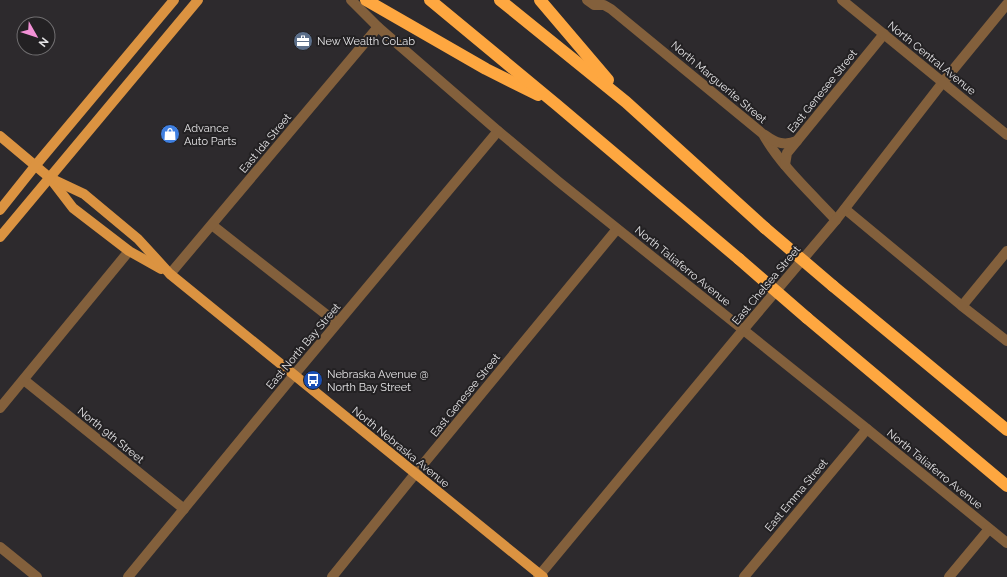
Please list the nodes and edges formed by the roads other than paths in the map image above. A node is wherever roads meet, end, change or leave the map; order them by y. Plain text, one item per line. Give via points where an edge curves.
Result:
1 (174, 0) edge
2 (198, 0) edge
3 (351, 0) edge
4 (366, 0) edge
5 (430, 0) edge
6 (500, 0) edge
7 (540, 0) edge
8 (842, 0) edge
9 (593, 2) edge
10 (1007, 4) edge
11 (378, 27) junction
12 (884, 34) junction
13 (943, 82) junction
14 (626, 102) junction
15 (557, 105) junction
16 (498, 131) junction
17 (763, 134) junction
18 (1007, 135) edge
19 (0, 136) edge
20 (797, 141) junction
21 (785, 165) junction
22 (35, 166) junction
23 (50, 178) junction
24 (845, 208) junction
25 (0, 210) edge
26 (836, 220) junction
27 (212, 224) junction
28 (617, 229) junction
29 (0, 237) edge
30 (128, 250) junction
31 (1007, 251) edge
32 (170, 274) junction
33 (962, 306) junction
34 (337, 323) junction
35 (743, 330) junction
36 (1007, 340) edge
37 (294, 375) junction
38 (24, 380) junction
39 (0, 408) edge
40 (867, 429) junction
41 (1007, 430) edge
42 (415, 474) junction
43 (1007, 486) edge
44 (184, 509) junction
45 (989, 529) junction
46 (1007, 543) edge
47 (0, 547) edge
48 (540, 576) edge
49 (37, 577) edge
50 (128, 577) edge
51 (332, 577) edge
52 (744, 577) edge
53 (949, 577) edge

1 - 22 main road
2 - 23 main road
3 - 11 street, North Taliaferro Avenue
4 - 15 highway via 486,69
5 - 15 highway
6 - 14 highway
7 - 14 highway
8 - 12 street, North Central Avenue
9 - 17 street, North Marguerite Street via 611,9
10 - 13 street, East Chelsea Street
11 - 16 street, North Taliaferro Avenue
11 - 27 street, East Ida Street
12 - 13 street, North Central Avenue
12 - 20 street, East Genesee Street
13 - 18 street, North Central Avenue
13 - 24 street, East Chelsea Street
14 - 41 highway, bridge via 765,228
15 - 43 highway, bridge
16 - 28 street, North Taliaferro Avenue
16 - 34 street, East North Bay Street
17 - 20 street via 774,142 788,144
17 - 21 street, North Marguerite Street
19 - 22 main road, North Nebraska Avenue
20 - 21 street, East Genesee Street via 787,153
21 - 26 street, North Marguerite Street
22 - 23 main road, North Nebraska Avenue
22 - 25 main road
23 - 29 main road
23 - 30 main road, North Nebraska Avenue via 73,208
23 - 32 main road, North Nebraska Avenue via 84,194 111,215 138,239
24 - 26 street, East Chelsea Street
24 - 33 street
26 - 35 street, East Chelsea Street
27 - 32 street, East Ida Street
27 - 34 street
28 - 35 street, North Taliaferro Avenue
28 - 42 street, East Genesee Street
30 - 32 main road, North Nebraska Avenue
30 - 38 street
31 - 33 street
32 - 37 main road, North Nebraska Avenue
33 - 36 street
34 - 37 street, East North Bay Street
35 - 40 street, North Taliaferro Avenue
35 - 48 street, East Chelsea Street
37 - 42 main road, North Nebraska Avenue
37 - 44 street, East North Bay Street
38 - 39 street
38 - 44 street, North 9th Street
40 - 45 street, North Taliaferro Avenue
40 - 52 street, East Emma Street
42 - 48 main road, North Nebraska Avenue
42 - 51 street, East Genesee Street
44 - 50 street, East North Bay Street
45 - 46 street, North Taliaferro Avenue
45 - 53 street
47 - 49 street

